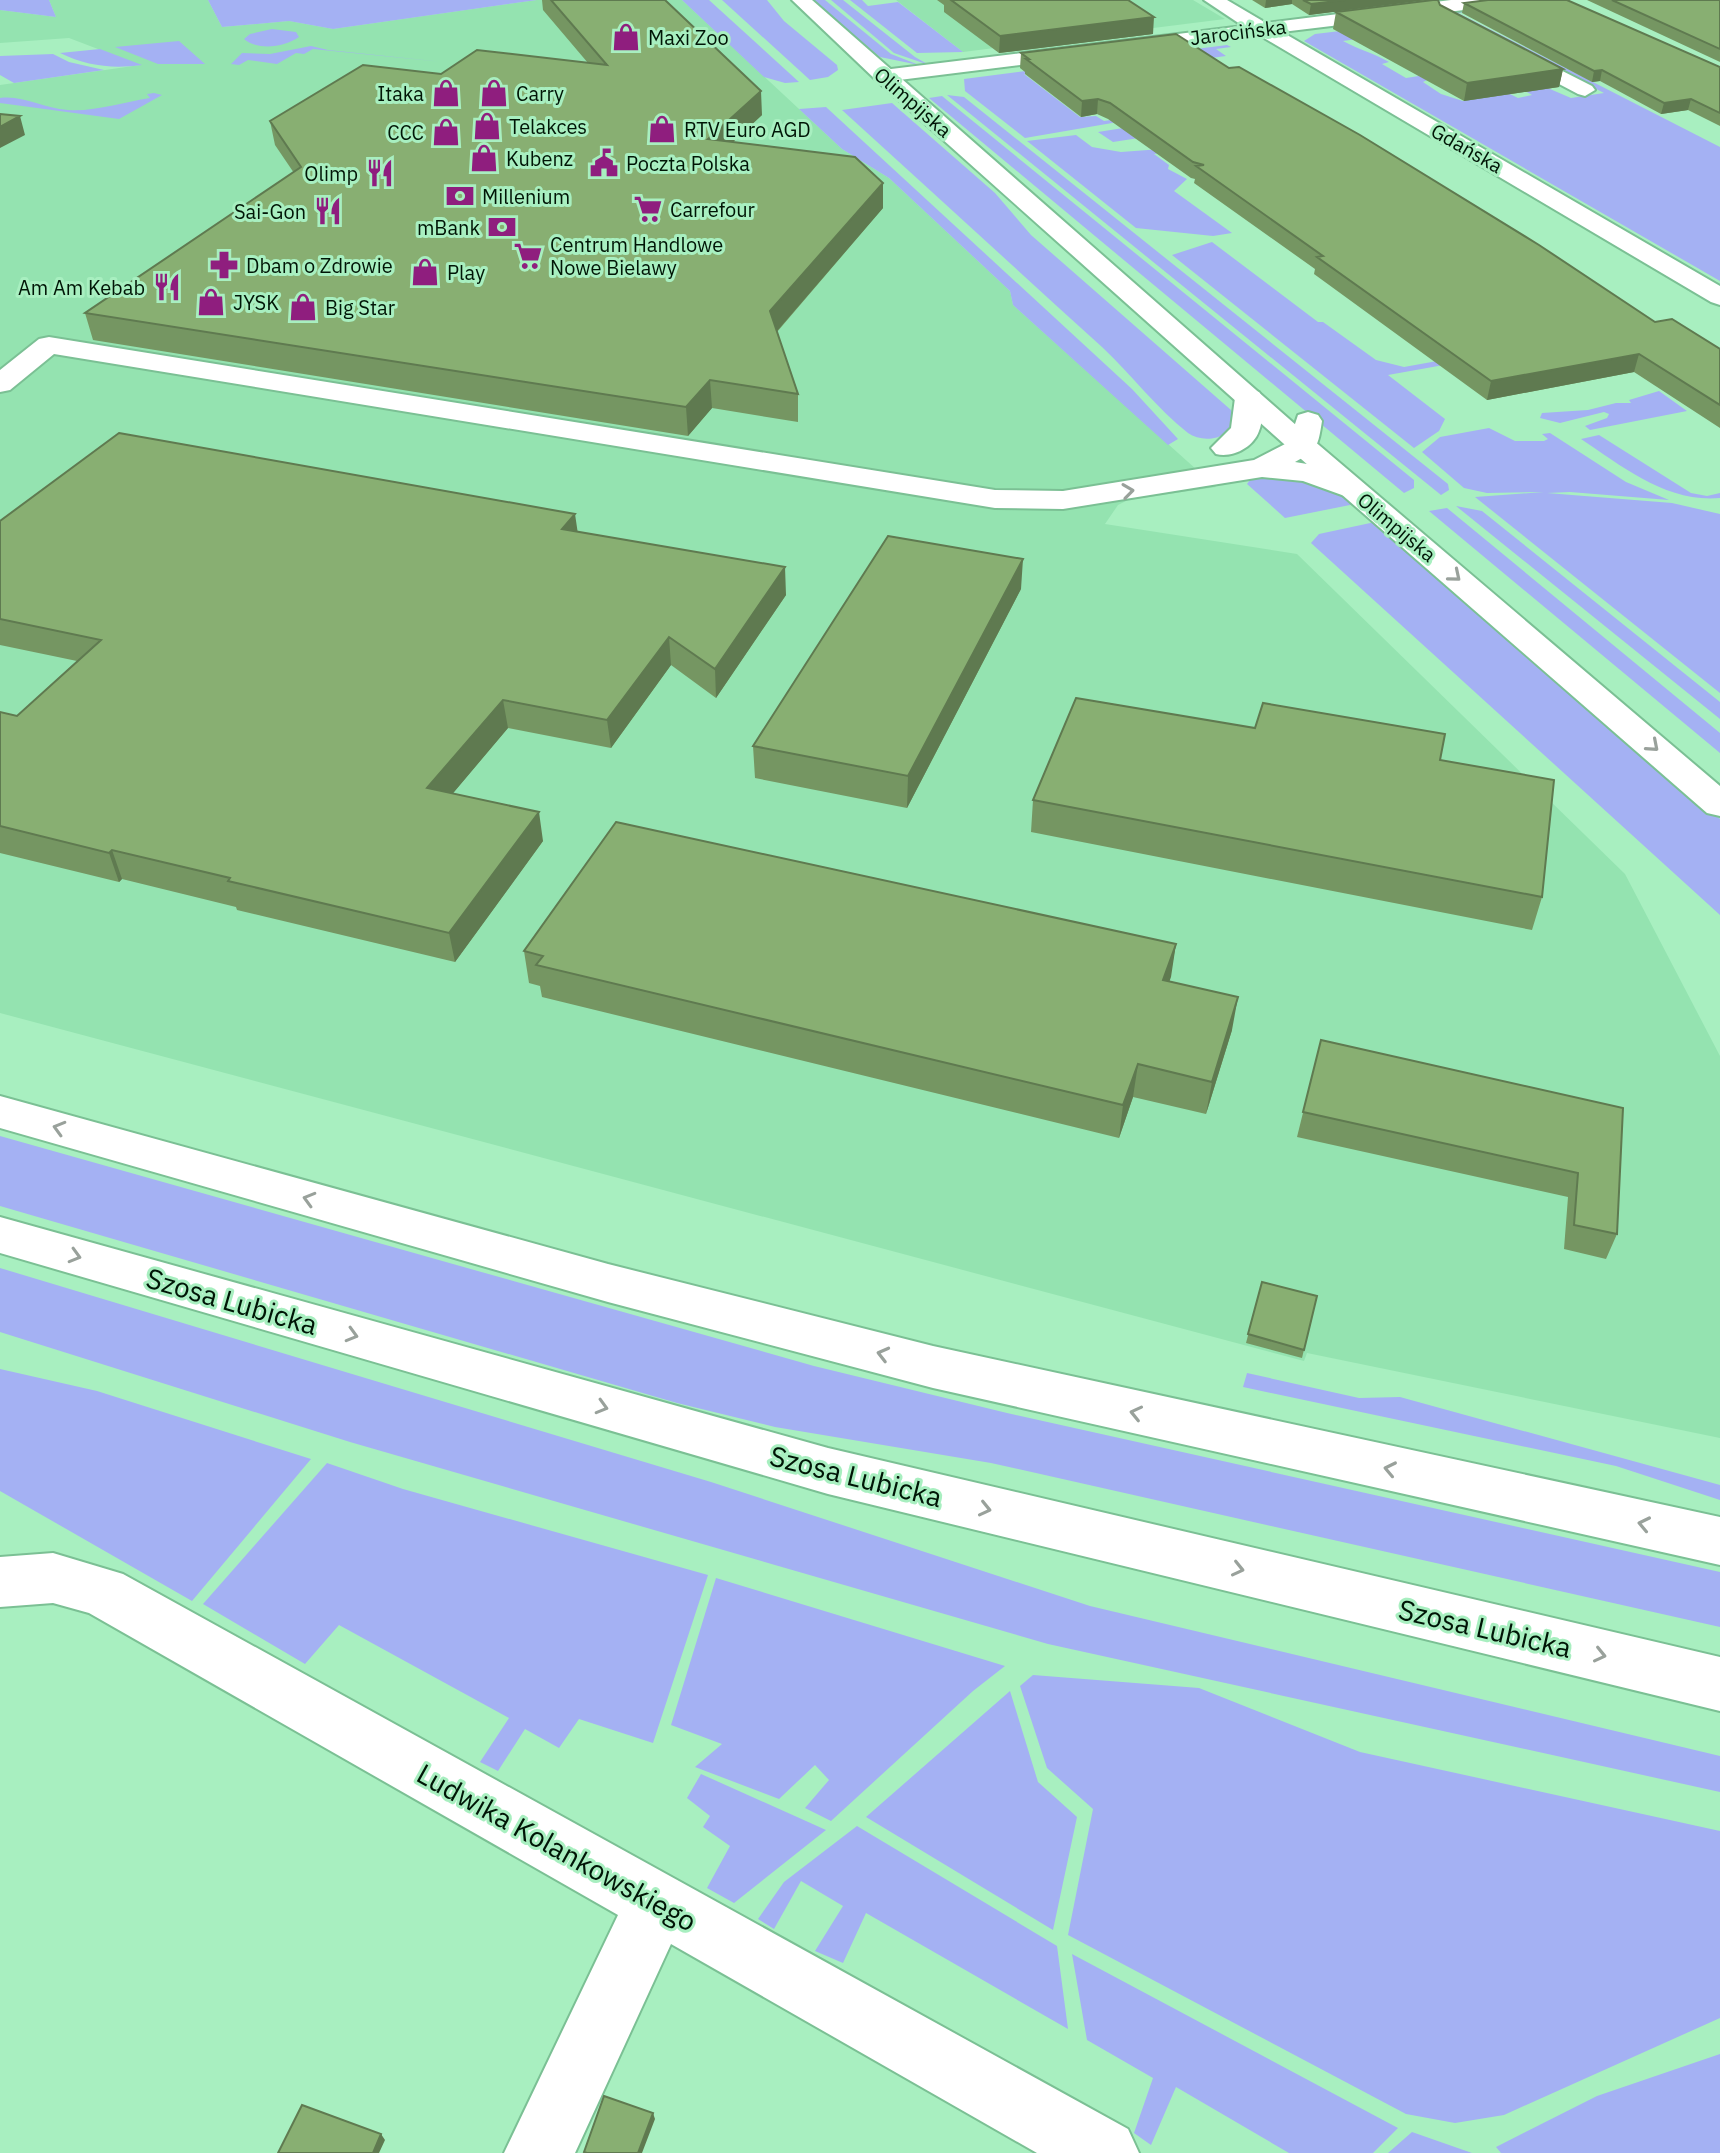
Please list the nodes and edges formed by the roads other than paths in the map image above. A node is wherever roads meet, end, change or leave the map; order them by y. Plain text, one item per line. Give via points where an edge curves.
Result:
1 (794, 0) edge
2 (801, 0) edge
3 (1213, 0) edge
4 (1497, 0) edge
5 (822, 20) junction
6 (1263, 29) junction
7 (1488, 39) edge
8 (883, 76) junction
9 (1585, 90) edge
10 (1078, 245) junction
11 (1720, 297) edge
12 (0, 384) edge
13 (1249, 398) junction
14 (1305, 433) junction
15 (1226, 448) junction
16 (1262, 468) junction
17 (1356, 476) junction
18 (995, 499) junction
19 (1720, 766) edge
20 (1720, 805) edge
21 (0, 1112) edge
22 (0, 1235) edge
23 (1720, 1541) edge
24 (0, 1582) edge
25 (1720, 1684) edge
26 (657, 1903) junction
27 (539, 2153) edge
28 (1104, 2153) edge

1 - 5 main road, Olimpijska
2 - 5 main road, Olimpijska
3 - 6 main road, Gdańska
4 - 6 main road, Jarocińska
5 - 8 main road, Olimpijska
6 - 8 main road, Jarocińska
6 - 11 main road, Gdańska
7 - 9 main road
8 - 10 main road, Olimpijska
10 - 13 main road, Olimpijska
10 - 14 main road, Olimpijska via 1254,376
12 - 18 main road via 49,345
13 - 14 main road, Olimpijska
13 - 15 main road via 1245,431
14 - 15 main road
14 - 16 main road
14 - 17 main road, Olimpijska
15 - 18 main road
16 - 17 main road
18 -> 16 main road via 1063,500
17 - 19 main road, Olimpijska
17 -> 20 main road, Olimpijska
23 -> 21 main road via 918,1363 608,1283
22 -> 25 main road, Szosa Lubicka via 828,1471
24 - 26 main road, Ludwika Kolankowskiego via 53,1578 103,1592
26 - 27 main road
26 - 28 main road, Ludwika Kolankowskiego

